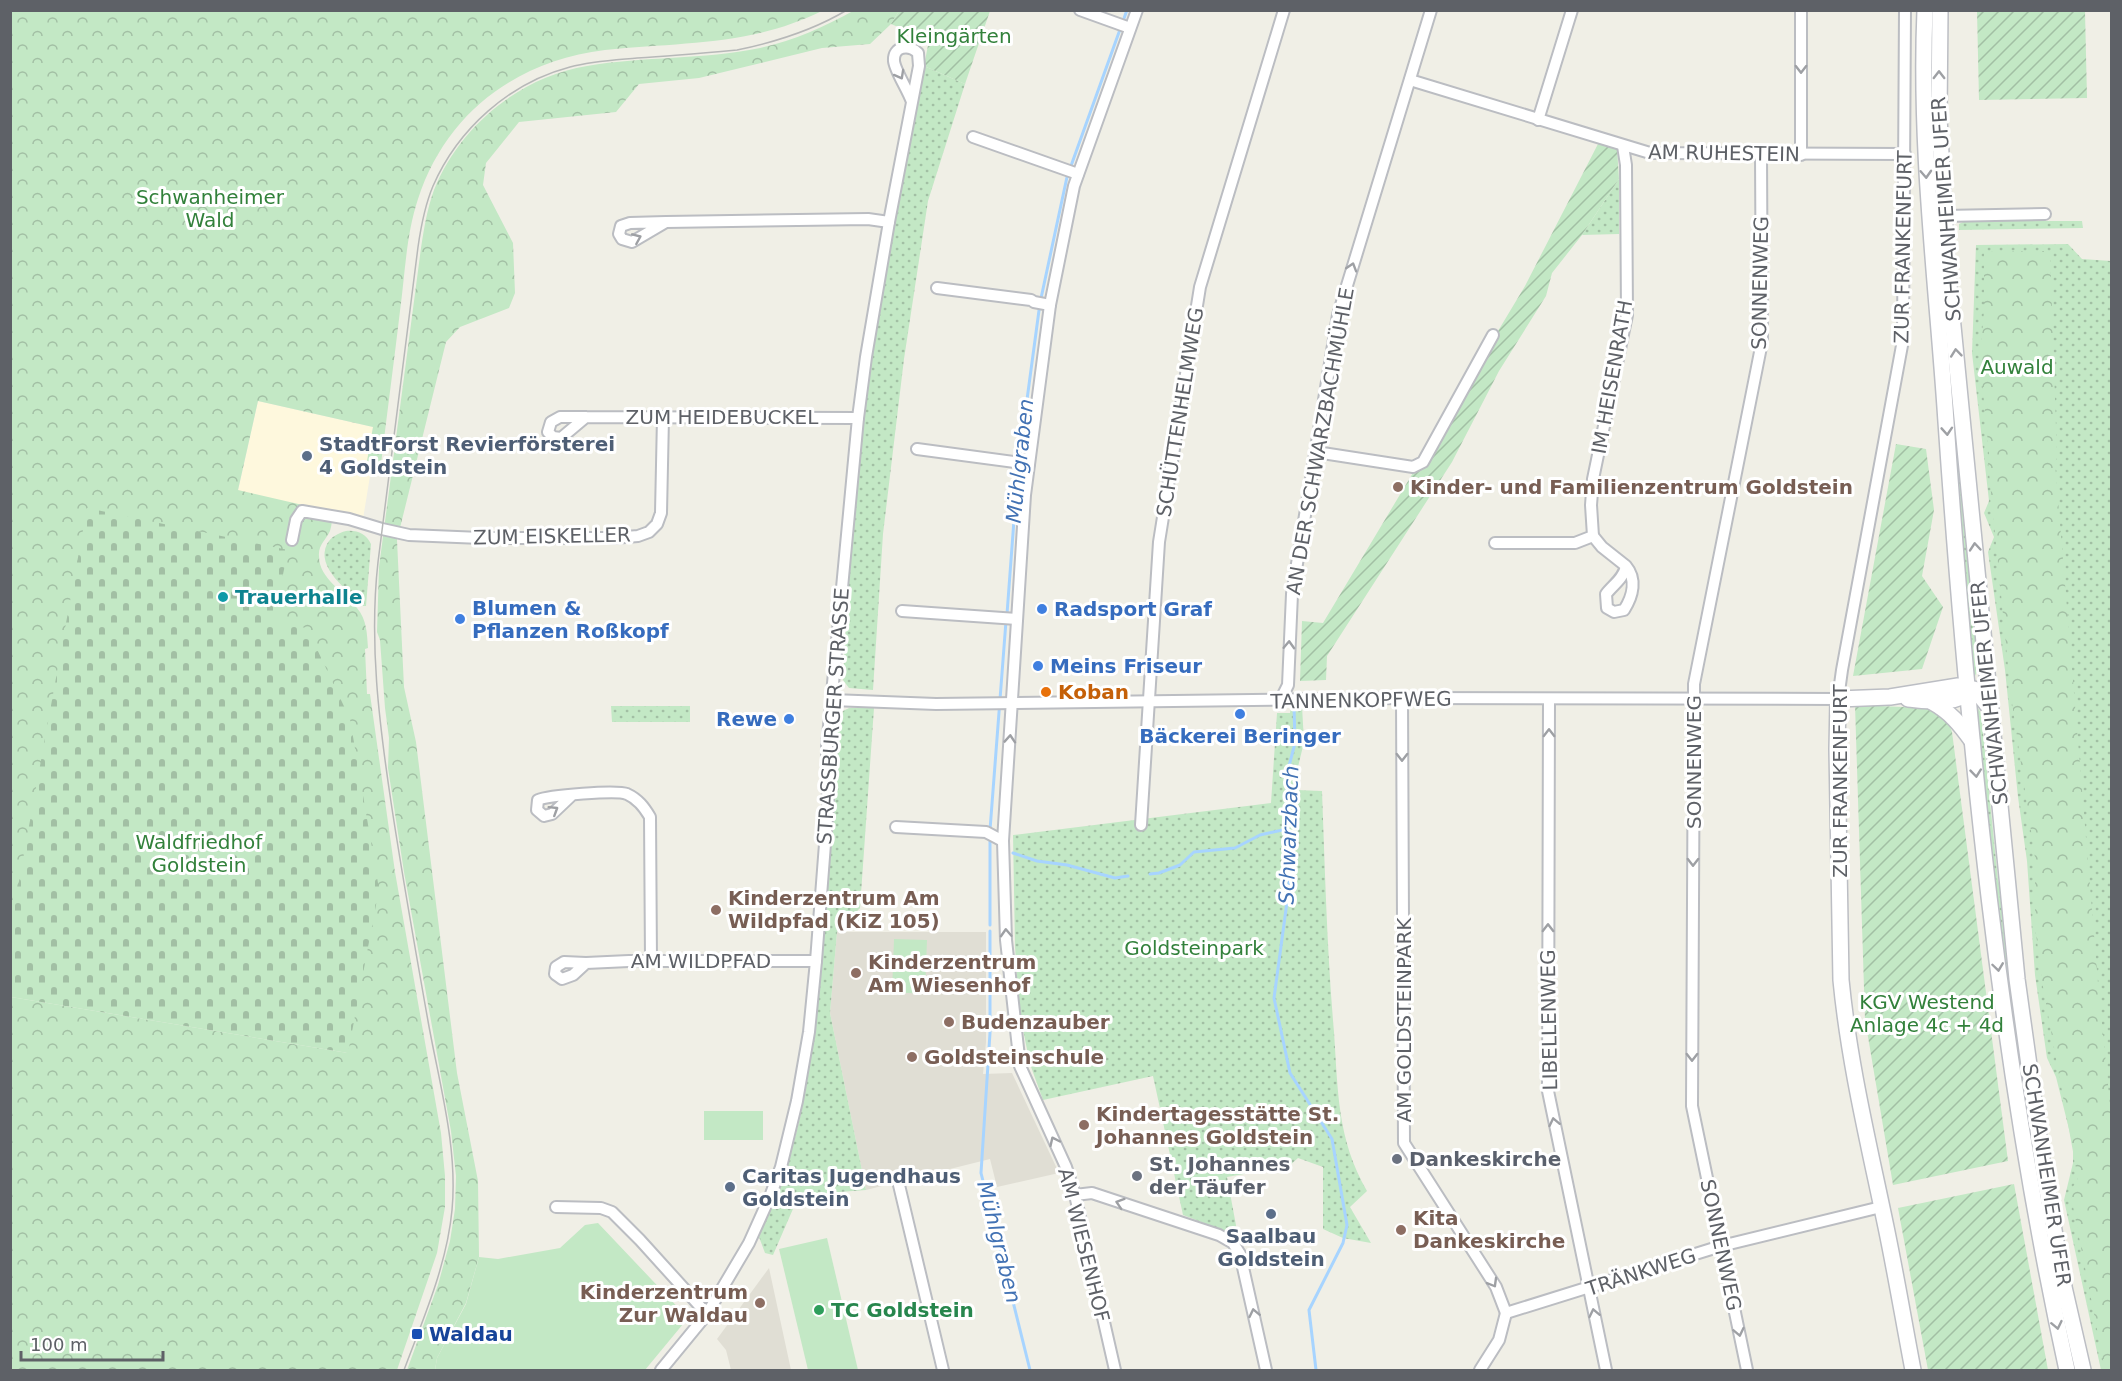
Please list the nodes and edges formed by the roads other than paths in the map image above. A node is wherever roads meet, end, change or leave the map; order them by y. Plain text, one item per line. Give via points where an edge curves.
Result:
1 (1080, 10) edge
2 (1137, 10) edge
3 (1284, 10) edge
4 (1431, 10) edge
5 (1572, 10) edge
6 (1801, 10) edge
7 (1905, 10) edge
8 (1925, 10) edge
9 (1940, 10) edge
10 (1128, 27) junction
11 (1410, 80) junction
12 (912, 102) dead end
13 (1538, 120) junction
14 (973, 137) dead end
15 (1623, 146) junction
16 (1905, 154) junction
17 (1761, 155) junction
18 (1801, 155) junction
19 (1072, 172) junction
20 (2045, 214) dead end
21 (1944, 216) junction
22 (666, 222) dead end
23 (889, 222) junction
24 (938, 288) dead end
25 (1043, 304) junction
26 (1493, 335) dead end
27 (586, 417) dead end
28 (663, 417) junction
29 (858, 418) junction
30 (917, 449) dead end
31 (1316, 452) junction
32 (1023, 463) junction
33 (1593, 536) junction
34 (292, 540) dead end
35 (1495, 543) dead end
36 (1626, 566) dead end
37 (902, 611) dead end
38 (1010, 618) junction
39 (1962, 634) junction
40 (1986, 663) junction
41 (1944, 687) junction
42 (1970, 690) junction
43 (1890, 697) junction
44 (1402, 699) junction
45 (1549, 699) junction
46 (1694, 699) junction
47 (1838, 699) junction
48 (832, 700) junction
49 (1280, 701) junction
50 (1012, 702) junction
51 (1149, 702) junction
52 (1932, 702) junction
53 (1991, 710) junction
54 (1973, 743) junction
55 (572, 795) dead end
56 (1142, 825) dead end
57 (896, 827) dead end
58 (1003, 841) junction
59 (651, 961) junction
60 (816, 961) junction
61 (586, 963) dead end
62 (899, 1185) dead end
63 (1075, 1196) junction
64 (556, 1207) dead end
65 (1881, 1207) junction
66 (1721, 1246) junction
67 (1589, 1288) junction
68 (1506, 1313) junction
69 (707, 1314) junction
70 (661, 1371) edge
71 (943, 1371) edge
72 (1115, 1371) edge
73 (1266, 1371) edge
74 (1480, 1371) edge
75 (1606, 1371) edge
76 (1747, 1371) edge
77 (1914, 1371) edge
78 (2067, 1371) edge
79 (2083, 1371) edge

1 - 10 street
2 - 10 street, AM WIESENHOF
3 - 51 street, SCHÜTTENHELMWEG via 1200,287 1159,542
4 - 11 street, AN DER SCHWARZBACHMÜHLE
5 - 13 street
6 -> 18 street
7 - 16 street, ZUR FRANKENFURT
8 -> 39 main road, SCHWANHEIMER UFER via 1926,175
21 -> 9 main road, SCHWANHEIMER UFER via 1939,117
10 - 19 street, AM WIESENHOF
11 - 13 street, AM RUHESTEIN
31 -> 11 street, AN DER SCHWARZBACHMÜHLE via 1338,315
12 - 23 street, STRASSBURGER STRASSE
13 - 15 street, AM RUHESTEIN
14 - 19 street
15 - 17 street, AM RUHESTEIN via 1650,153
15 - 33 street, IM HEISENRATH via 1627,315 1593,479
16 - 18 street, AM RUHESTEIN
16 - 47 street, ZUR FRANKENFURT via 1903,340
17 - 18 street, AM RUHESTEIN
17 - 46 street, SONNENWEG via 1762,342
19 - 25 street, AM WIESENHOF via 1074,186
20 - 21 street
40 -> 21 main road, SCHWANHEIMER UFER
22 - 23 street
23 - 29 street, STRASSBURGER STRASSE
24 - 25 street
25 - 32 street, AM WIESENHOF
26 - 31 street via 1423,462 1413,467
27 - 28 street, ZUM HEIDEBUCKEL
28 - 29 street, ZUM HEIDEBUCKEL
28 - 34 street, ZUM EISKELLER via 661,513 657,524 638,536 409,535 302,511
29 - 48 street, STRASSBURGER STRASSE
30 - 32 street
49 -> 31 street, AN DER SCHWARZBACHMÜHLE via 1288,685 1292,594
32 - 38 street, AM WIESENHOF via 1025,495
33 - 35 street via 1575,543
33 - 36 street
37 - 38 street
38 - 50 street, AM WIESENHOF
39 - 41 main road via 1955,672
39 - 42 main road, SCHWANHEIMER UFER
40 - 42 main road via 1983,674
40 - 53 main road, SCHWANHEIMER UFER
41 - 42 main road, TANNENKOPFWEG
41 - 43 main road, TANNENKOPFWEG
42 - 52 main road, TANNENKOPFWEG via 1956,699
42 - 53 main road
42 - 54 main road, SCHWANHEIMER UFER
43 - 47 main road, TANNENKOPFWEG
43 - 52 main road, TANNENKOPFWEG
44 - 45 street, TANNENKOPFWEG
44 - 49 street, TANNENKOPFWEG
44 -> 68 street, AM GOLDSTEINPARK via 1404,1143 1496,1287
45 - 46 street, TANNENKOPFWEG
67 -> 45 street, LIBELLENWEG via 1548,1091
46 - 47 street, TANNENKOPFWEG
46 -> 66 street, SONNENWEG via 1692,1106
47 - 65 main road, ZUR FRANKENFURT via 1841,980
48 - 50 street, TANNENKOPFWEG
48 - 60 street, STRASSBURGER STRASSE
49 - 51 street, TANNENKOPFWEG
50 - 51 street, TANNENKOPFWEG
58 -> 50 street, AM WIESENHOF
51 - 56 street, SCHÜTTENHELMWEG
52 - 54 main road via 1956,719
53 - 79 main road, SCHWANHEIMER UFER via 2032,1096 2064,1287
54 -> 78 main road, SCHWANHEIMER UFER via 1990,912 2029,1175
55 - 59 street via 625,793 640,803 650,817
57 - 58 street via 986,832
63 -> 58 street, AM WIESENHOF via 1020,1065 1006,940
59 - 60 street, AM WILDPFAD
59 - 61 street, AM WILDPFAD
60 - 69 street, STRASSBURGER STRASSE via 804,1066 781,1167 749,1243
62 - 71 street
63 - 72 street, AM WIESENHOF
73 -> 63 street via 1240,1254 1233,1243 1092,1193
64 - 69 street via 601,1208 612,1212
65 - 66 street, TRÄNKWEG
65 - 77 main road, ZUR FRANKENFURT
66 - 67 street, TRÄNKWEG
66 -> 76 street, SONNENWEG
67 - 68 street, TRÄNKWEG
75 -> 67 street, LIBELLENWEG
68 - 74 street via 1499,1340
69 - 70 street, STRASSBURGER STRASSE

